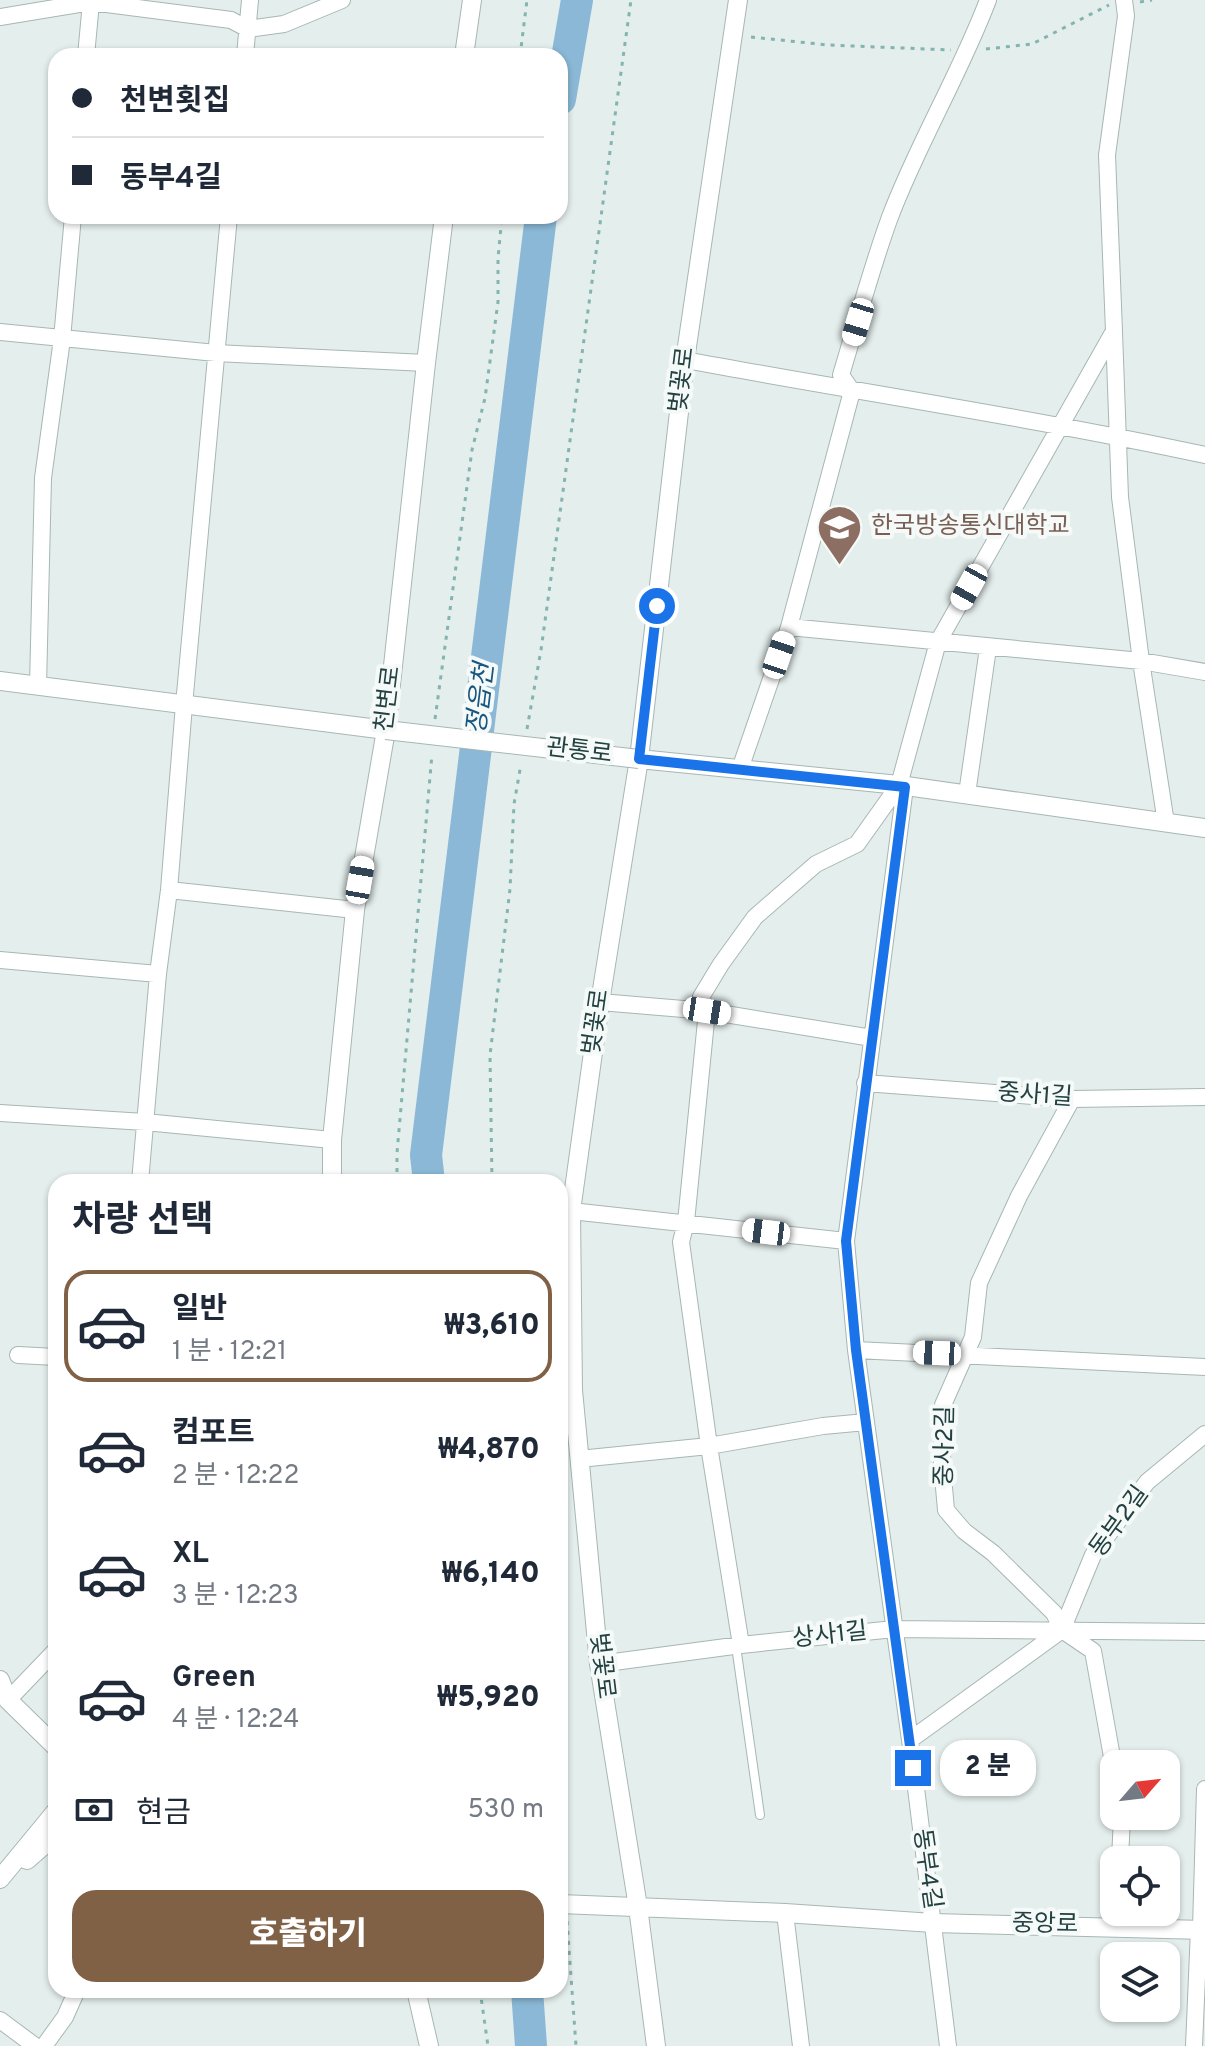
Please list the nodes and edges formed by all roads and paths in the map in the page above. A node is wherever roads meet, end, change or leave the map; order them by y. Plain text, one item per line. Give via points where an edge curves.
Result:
1 (250, 0) edge
2 (342, 0) edge
3 (472, 0) edge
4 (527, 0) edge
5 (631, 0) edge
6 (738, 0) edge
7 (988, 0) edge
8 (1152, 0) edge
9 (91, 2) junction
10 (1124, 2) edge
11 (0, 17) edge
12 (248, 29) junction
13 (732, 36) junction
14 (87, 48) edge
15 (246, 48) edge
16 (465, 48) edge
17 (521, 48) edge
18 (969, 51) junction
19 (72, 224) edge
20 (228, 224) edge
21 (443, 224) edge
22 (501, 224) edge
23 (1114, 331) junction
24 (0, 332) edge
25 (62, 339) junction
26 (216, 353) junction
27 (685, 360) junction
28 (426, 363) junction
29 (852, 391) junction
30 (1061, 425) junction
31 (1119, 436) junction
32 (1205, 455) edge
33 (789, 627) junction
34 (938, 642) junction
35 (988, 648) junction
36 (1141, 661) junction
37 (1205, 672) edge
38 (0, 681) edge
39 (38, 686) junction
40 (184, 705) junction
41 (435, 723) dead end
42 (386, 730) junction
43 (525, 743) dead end
44 (432, 753) dead end
45 (522, 758) dead end
46 (639, 759) junction
47 (740, 769) junction
48 (902, 786) junction
49 (967, 794) junction
50 (1166, 823) junction
51 (1205, 828) edge
52 (169, 890) junction
53 (355, 910) junction
54 (0, 960) edge
55 (158, 974) junction
56 (600, 1002) junction
57 (707, 1011) junction
58 (872, 1038) junction
59 (865, 1083) junction
60 (1205, 1097) edge
61 (1072, 1099) junction
62 (0, 1113) edge
63 (145, 1122) junction
64 (332, 1140) junction
65 (141, 1174) edge
66 (332, 1174) edge
67 (397, 1174) edge
68 (492, 1174) edge
69 (571, 1211) junction
70 (686, 1222) junction
71 (846, 1241) junction
72 (856, 1350) junction
73 (965, 1354) junction
74 (18, 1355) dead end
75 (48, 1357) edge
76 (1205, 1367) edge
77 (866, 1422) junction
78 (1205, 1434) edge
79 (709, 1446) junction
80 (579, 1459) junction
81 (894, 1629) junction
82 (1062, 1630) junction
83 (1205, 1632) edge
84 (738, 1645) junction
85 (48, 1658) edge
86 (599, 1664) junction
87 (0, 1680) edge
88 (8, 1700) junction
89 (48, 1739) edge
90 (910, 1740) junction
91 (1111, 1750) edge
92 (1205, 1789) edge
93 (760, 1815) dead end
94 (48, 1821) edge
95 (48, 1841) edge
96 (0, 1881) edge
97 (568, 1899) edge
98 (638, 1907) junction
99 (785, 1913) junction
100 (1100, 1919) edge
101 (933, 1923) junction
102 (1176, 1926) edge
103 (1201, 1929) edge
104 (568, 1936) edge
105 (73, 1998) edge
106 (418, 1998) edge
107 (481, 1998) edge
108 (0, 2020) edge
109 (35, 2046) edge
110 (44, 2046) edge
111 (429, 2046) edge
112 (488, 2046) edge
113 (576, 2046) edge
114 (656, 2046) edge
115 (801, 2046) edge
116 (948, 2046) edge
117 (1194, 2046) edge

1 - 12 street
2 - 12 street via 284,24
3 - 16 street
4 - 17 path
5 - 43 path
6 - 13 street, 벚꽃로
7 - 18 street
8 - 10 path
9 - 11 street
9 - 12 street via 231,20
9 - 14 street
10 - 18 path via 1032,44
10 - 23 street via 1107,155
12 - 15 street
13 - 18 path
13 - 27 street, 벚꽃로
18 - 29 street via 890,217 841,375
19 - 25 street
20 - 26 street
21 - 28 street, 천변로
22 - 41 path via 498,302
23 - 30 street
23 - 31 street
24 - 25 street
25 - 26 street
25 - 39 street via 43,478
26 - 28 street
26 - 40 street
27 - 29 street
27 - 46 street, 벚꽃로
28 - 42 street, 천변로
29 - 30 street
29 - 33 street
30 - 31 street
30 - 34 street
31 - 32 street
31 - 36 street via 1120,497
33 - 34 street
33 - 47 street
34 - 35 street
34 - 48 street
35 - 36 street
35 - 49 street
36 - 37 street
36 - 50 street
38 - 39 street, 관통로
39 - 40 street, 관통로
40 - 42 street, 관통로
40 - 52 street
42 - 46 street, 관통로, bridge
42 - 53 street, 천변로
44 - 67 path
45 - 68 path via 490,1055
46 - 47 street, 관통로
46 - 56 street, 벚꽃로
47 - 48 street, 관통로
48 - 49 street, 관통로
48 - 57 street via 857,844 816,864 755,917 701,997
48 - 58 street, 동부4길
49 - 50 street, 관통로
50 - 51 street, 관통로
52 - 53 street
52 - 55 street
53 - 64 street, 천변로
54 - 55 street
55 - 63 street
56 - 57 street
56 - 69 street, 벚꽃로
57 - 58 street
57 - 70 street
58 - 59 street, 동부4길
59 - 61 street, 중사1길
59 - 71 street, 동부4길
60 - 61 street, 중사1길
61 - 73 street, 중사2길 via 979,1283 973,1337
62 - 63 street
63 - 64 street
63 - 65 street
64 - 66 street, 천변로
69 - 70 street
69 - 80 street, 벚꽃로
70 - 71 street
70 - 79 street via 681,1242
71 - 72 street, 동부4길
72 - 73 street
72 - 77 street, 동부4길
73 - 76 street
73 - 82 street, 중사2길 via 943,1405 946,1510 1054,1613
74 - 75 street
77 - 79 street
77 - 81 street, 동부4길
78 - 82 street, 동부2길 via 1147,1482 1093,1555
79 - 80 street
79 - 84 street
80 - 86 street, 벚꽃로
81 - 82 street, 상사1길
81 - 84 street, 상사1길
81 - 90 street, 동부4길
82 - 83 street, 상사1길
82 - 90 street
82 - 91 street, 중사2길 via 1093,1651
84 - 86 street, 상사1길
84 - 93 lane
85 - 88 street
86 - 98 street, 벚꽃로
87 - 88 street
88 - 89 street
90 - 101 street, 동부4길
92 - 103 street
94 - 96 street
95 - 96 street
97 - 98 street, 중앙로, bridge
98 - 99 street, 중앙로
98 - 114 street, 벚꽃로
99 - 101 street, 중앙로
99 - 115 street
100 - 101 street, 중앙로
101 - 116 street, 동부4길
102 - 103 street, 중앙로
103 - 117 street
104 - 113 path
105 - 110 street
106 - 111 street
107 - 112 path
108 - 109 street

